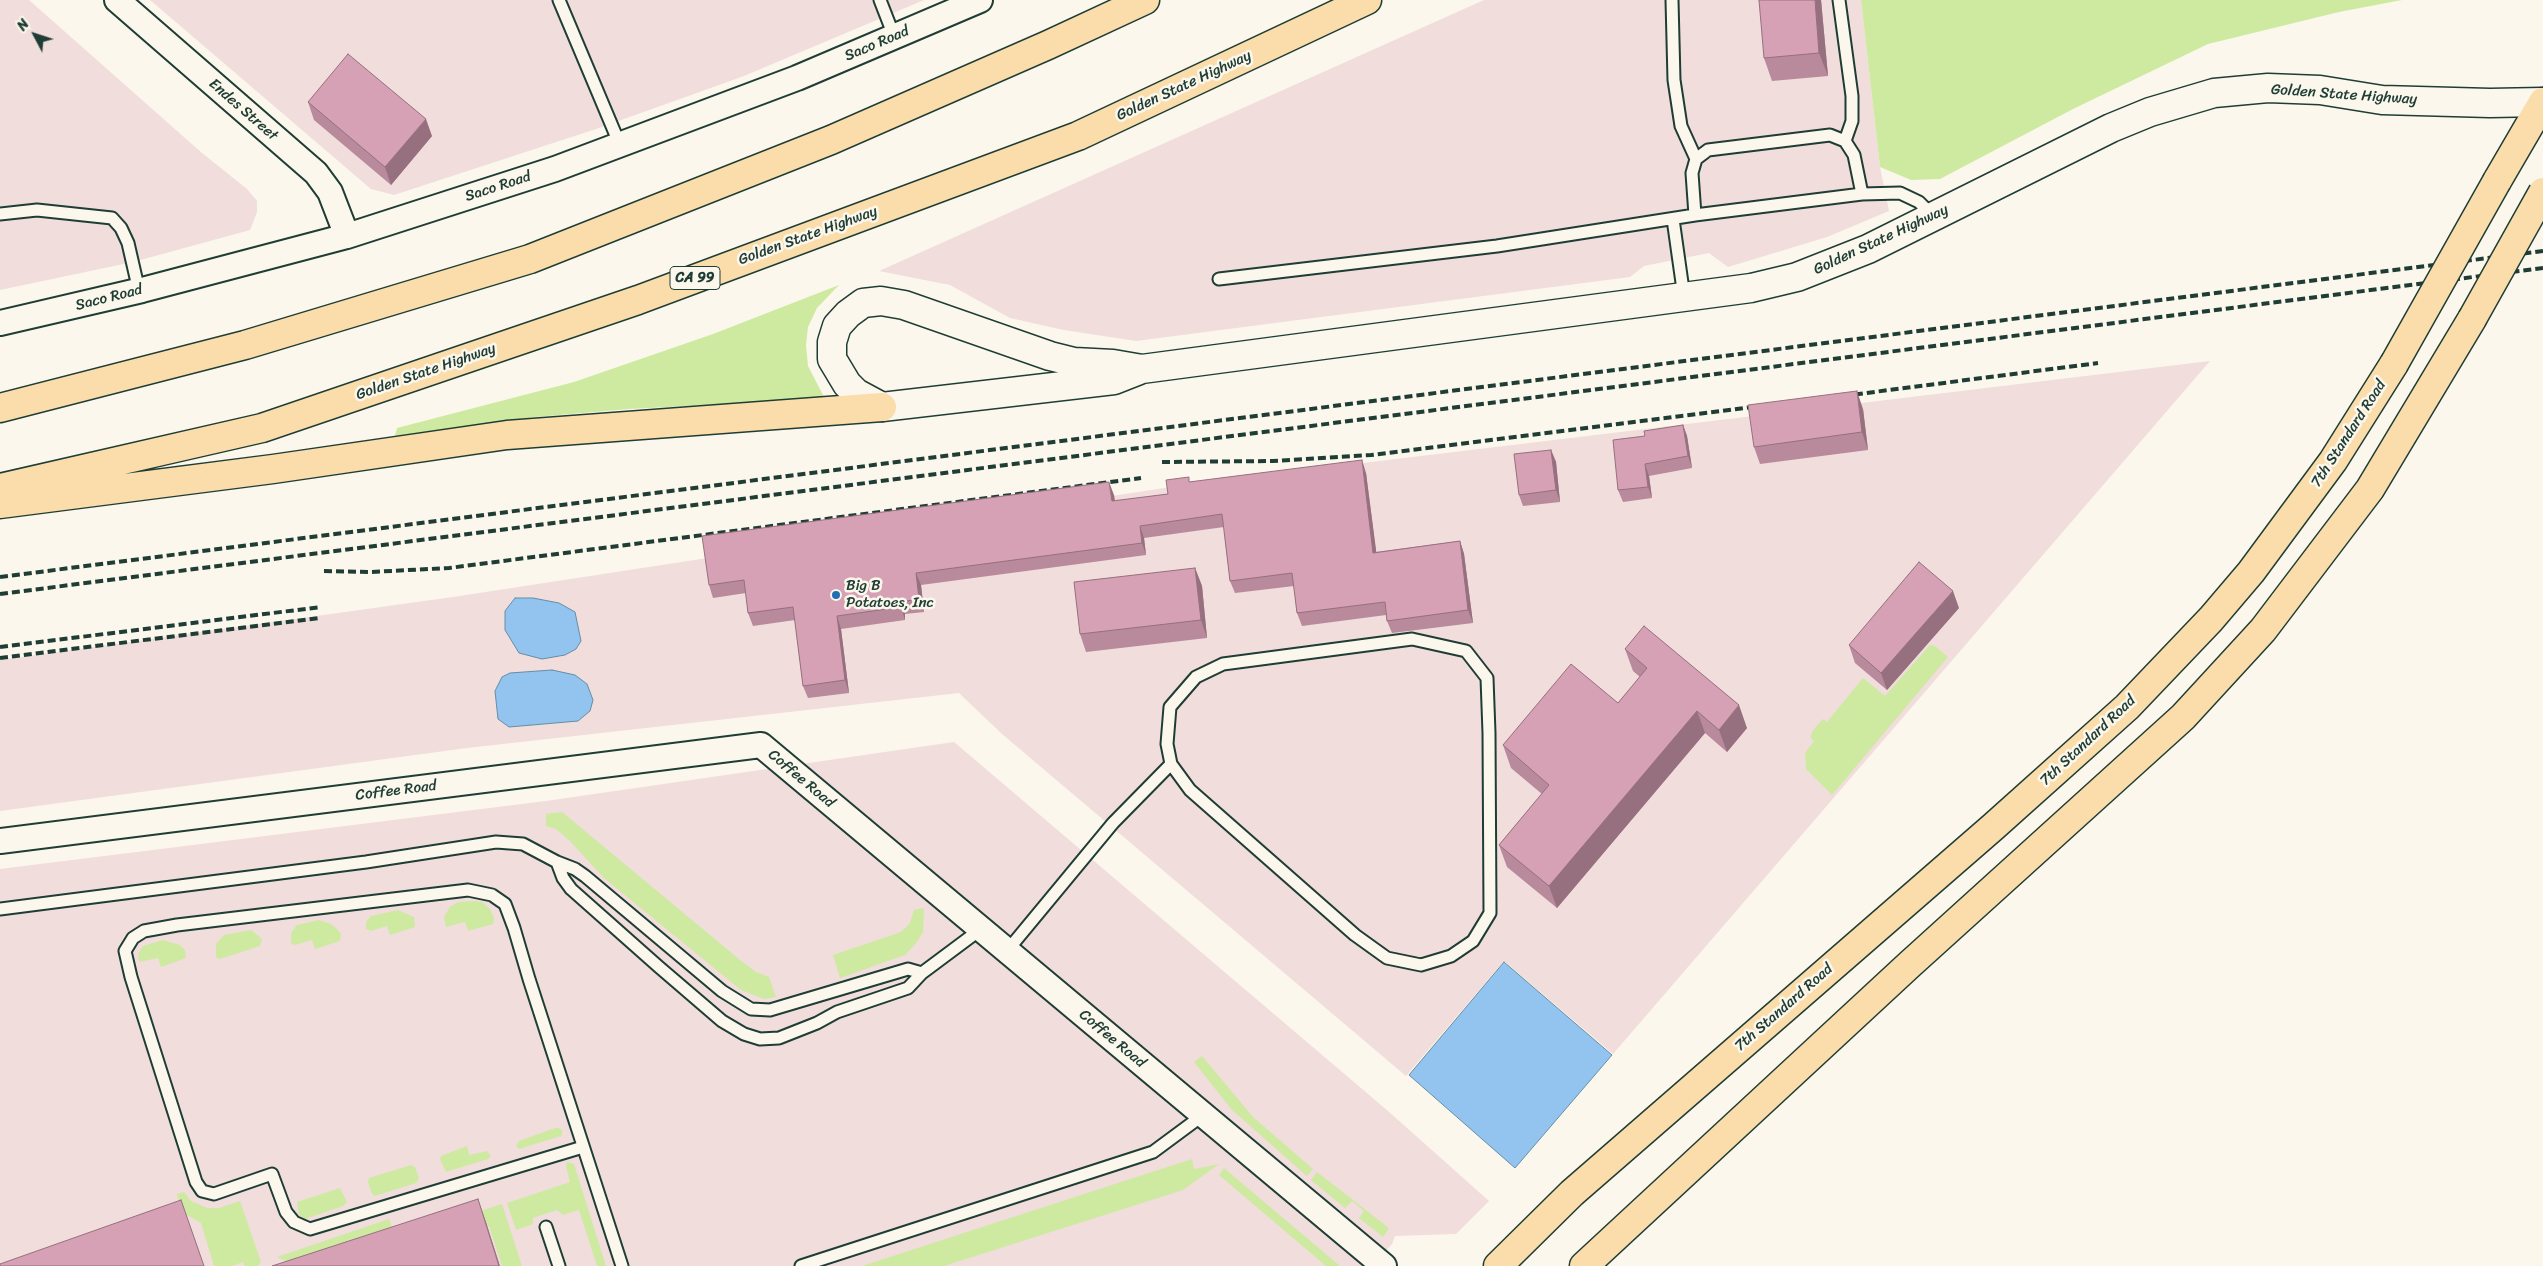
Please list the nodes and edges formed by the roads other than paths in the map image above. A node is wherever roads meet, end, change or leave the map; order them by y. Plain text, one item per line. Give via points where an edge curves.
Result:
1 (117, 0) edge
2 (559, 0) edge
3 (880, 0) edge
4 (980, 0) edge
5 (1145, 0) edge
6 (1367, 0) edge
7 (1672, 0) edge
8 (1838, 0) edge
9 (894, 36) junction
10 (2543, 102) edge
11 (1845, 141) junction
12 (620, 145) junction
13 (1696, 159) junction
14 (2543, 192) edge
15 (1862, 194) junction
16 (0, 214) edge
17 (1695, 215) junction
18 (1934, 217) junction
19 (1673, 219) junction
20 (347, 236) junction
21 (1219, 279) dead end
22 (139, 291) junction
23 (1684, 297) junction
24 (0, 322) edge
25 (1142, 369) junction
26 (882, 407) junction
27 (0, 408) edge
28 (0, 488) edge
29 (0, 504) edge
30 (1171, 764) junction
31 (0, 841) edge
32 (557, 862) junction
33 (0, 909) edge
34 (981, 929) junction
35 (1007, 951) junction
36 (922, 973) junction
37 (1203, 1115) junction
38 (583, 1147) junction
39 (546, 1227) dead end
40 (559, 1266) edge
41 (622, 1266) edge
42 (800, 1266) edge
43 (1384, 1266) edge
44 (1498, 1266) edge
45 (1584, 1266) edge

1 - 20 street, Endes Street via 316,174 330,192
2 - 12 lane
3 - 9 lane
4 - 9 street, Saco Road
5 - 27 main road via 831,140 530,259 245,345
6 - 28 main road, Golden State Highway / CA 99 via 1078,136 638,300 262,428
7 - 13 lane via 1674,80 1681,126
8 - 11 lane via 1852,96 1852,121
9 - 12 street, Saco Road via 797,78
10 - 18 main road, Golden State Highway via 2382,100 2320,90 2268,88 2214,93 2150,112 2111,128
10 - 44 main road, 7th Standard Road, bridge via 2394,364 2332,461 2251,572 2212,619 2134,700 1993,828 1572,1192
11 - 13 lane via 1830,135 1746,145 1708,150
11 - 15 lane via 1854,155
12 - 20 street, Saco Road
13 - 17 lane via 1692,173
14 - 45 main road, bridge via 2450,358 2370,489 2263,630 2183,717
15 - 17 lane
15 - 18 lane via 1900,194 1919,202
16 - 22 lane via 37,210 112,218 128,243
17 - 19 lane
18 - 23 main road, Golden State Highway via 1842,261 1797,277 1751,288
19 - 21 lane via 1497,246
19 - 23 lane
20 - 22 street, Saco Road
22 - 24 street, Saco Road
23 - 25 main road, Golden State Highway
25 - 26 main road, Golden State Highway via 1114,380
25 - 26 main road, Golden State Highway via 1074,362 904,305 881,301 863,303 837,326 832,342 832,359 838,372 856,393
26 - 29 main road via 507,435
30 - 30 lane via 1167,744 1170,707 1196,677 1223,664 1412,640 1466,651 1487,678 1490,913 1472,941 1451,956 1421,965 1387,958 1355,935 1190,790
30 - 35 lane via 1113,823
31 - 34 street, Coffee Road via 761,745
32 - 33 lane via 522,844 496,842 357,864
32 - 36 lane via 580,872 722,991 751,1009 770,1010 908,969
32 - 36 lane via 571,889 722,1021 752,1037 779,1038 837,1012 908,988
34 - 35 street, Coffee Road
34 - 36 lane
35 - 37 street, Coffee Road
37 - 42 lane via 1153,1152
37 - 43 street, Coffee Road
38 - 38 lane via 514,928 505,904 492,894 468,890 144,930 125,951 196,1182 202,1191 214,1194 272,1174 286,1212 294,1222 310,1230
38 - 41 lane
39 - 40 lane

